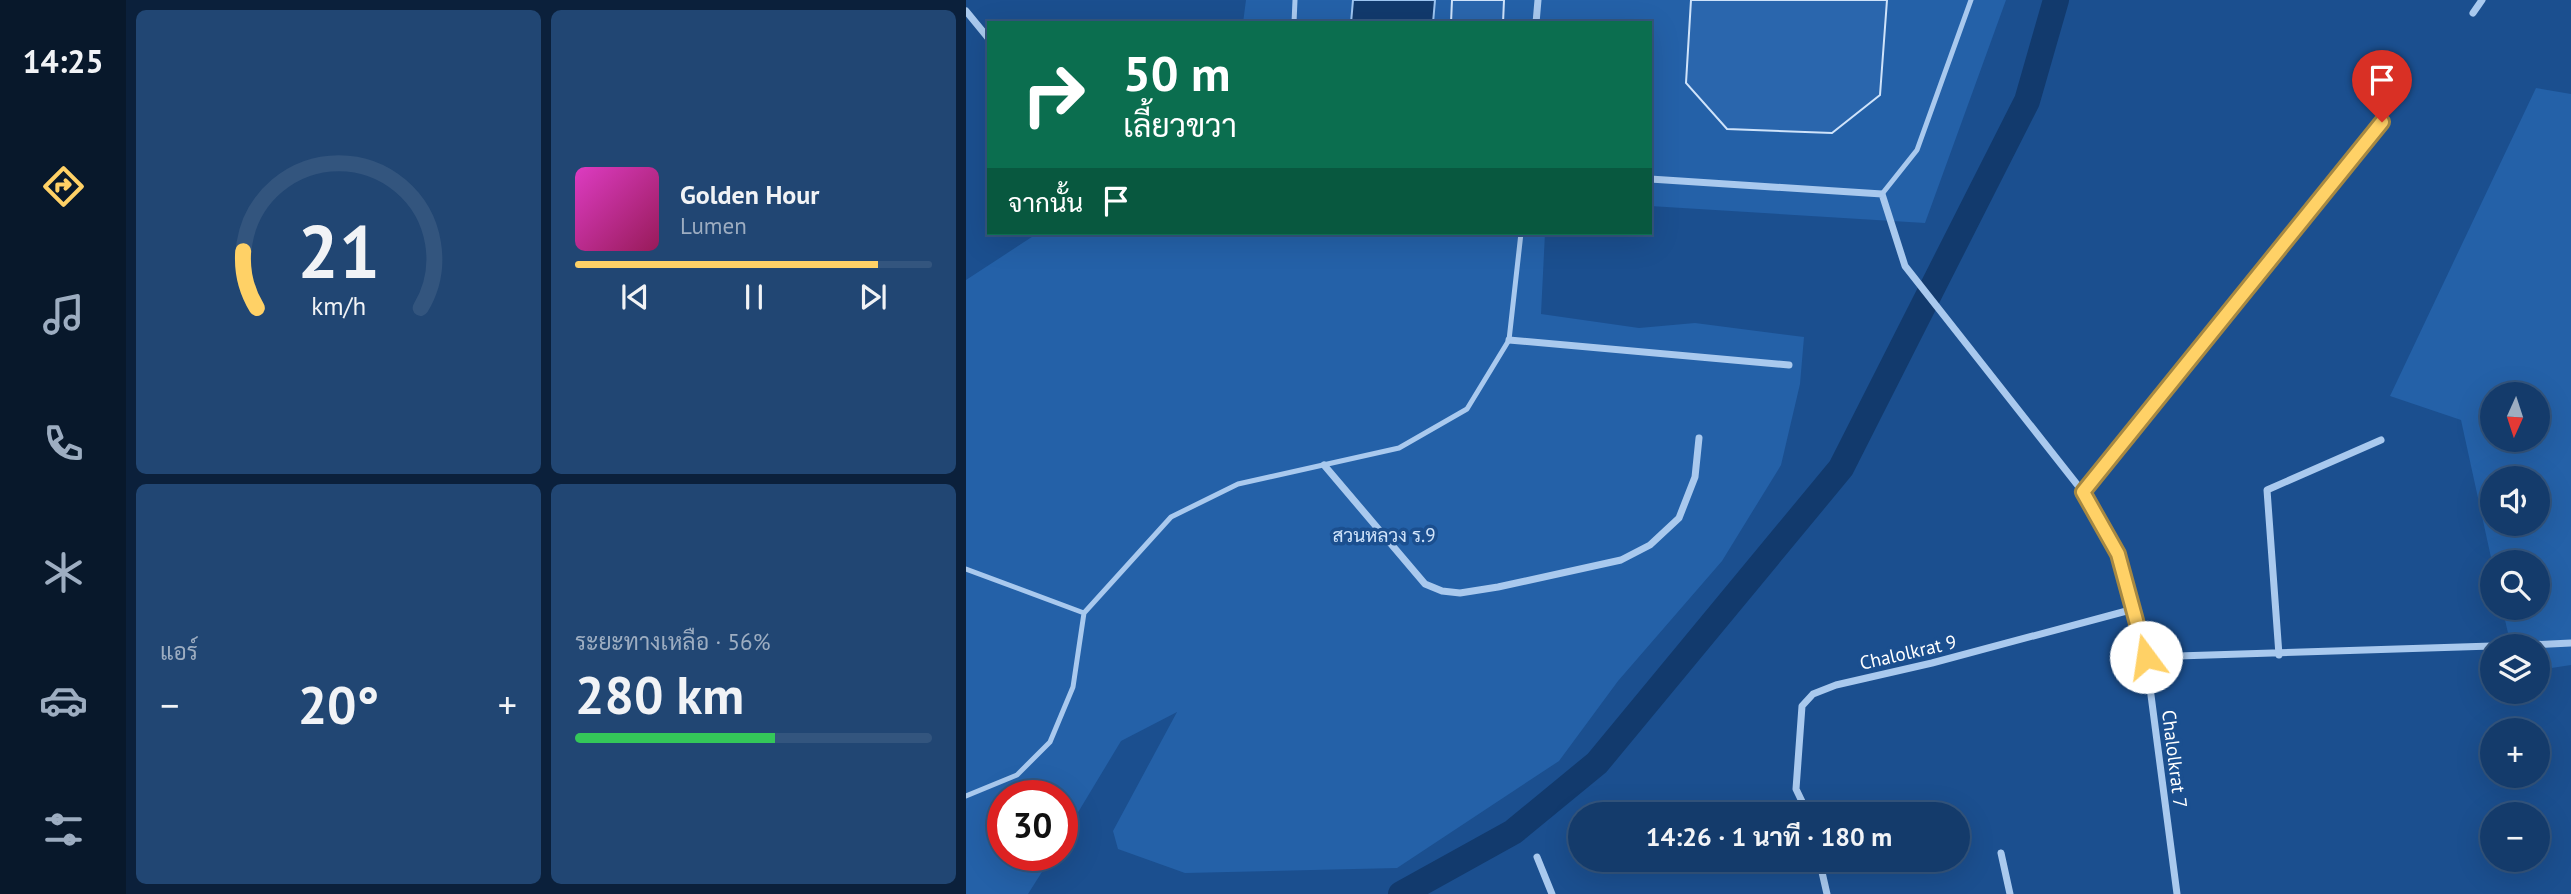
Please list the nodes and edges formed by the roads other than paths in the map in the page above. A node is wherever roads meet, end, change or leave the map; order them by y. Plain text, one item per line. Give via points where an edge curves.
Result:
1 (1295, 0) edge
2 (1538, 0) edge
3 (1970, 0) edge
4 (2482, 0) edge
5 (966, 11) edge
6 (2473, 13) dead end
7 (1294, 21) edge
8 (1536, 21) edge
9 (987, 37) edge
10 (2382, 122) dead end
11 (1652, 179) edge
12 (1882, 194) junction
13 (1521, 235) edge
14 (1509, 340) junction
15 (1789, 365) dead end
16 (1699, 438) dead end
17 (2381, 440) dead end
18 (1324, 465) junction
19 (2083, 492) junction
20 (966, 569) edge
21 (2134, 609) junction
22 (1084, 613) junction
23 (2571, 643) edge
24 (2550, 644) edge
25 (2480, 647) edge
26 (2279, 655) junction
27 (2146, 657) junction
28 (966, 796) edge
29 (1802, 802) edge
30 (2001, 853) dead end
31 (1536, 857) dead end
32 (1822, 872) edge
33 (1552, 894) edge
34 (1827, 894) edge
35 (2010, 894) edge
36 (2177, 894) edge

1 - 7 lane
2 - 8 street
3 - 12 lane via 1917,150
4 - 6 street
5 - 9 street
10 - 19 street
11 - 12 street
12 - 19 street, Chalolkrat 7 via 1906,266
13 - 14 lane
14 - 15 street
14 - 18 lane via 1467,409 1399,448
16 - 18 street via 1695,477 1679,518 1650,545 1622,559 1460,593 1424,584
17 - 26 street via 2267,490
18 - 22 lane via 1238,484 1171,517
19 - 21 street, Chalolkrat 7 via 2118,554
20 - 22 lane
21 - 27 street, Chalolkrat 7
21 - 29 street, Chalolkrat 9 via 1813,694 1802,706 1796,789
22 - 28 lane via 1073,687 1050,742 1017,775
23 - 24 street
25 - 26 street
26 - 27 street
27 - 36 street, Chalolkrat 7
30 - 35 street
31 - 33 street
32 - 34 street

